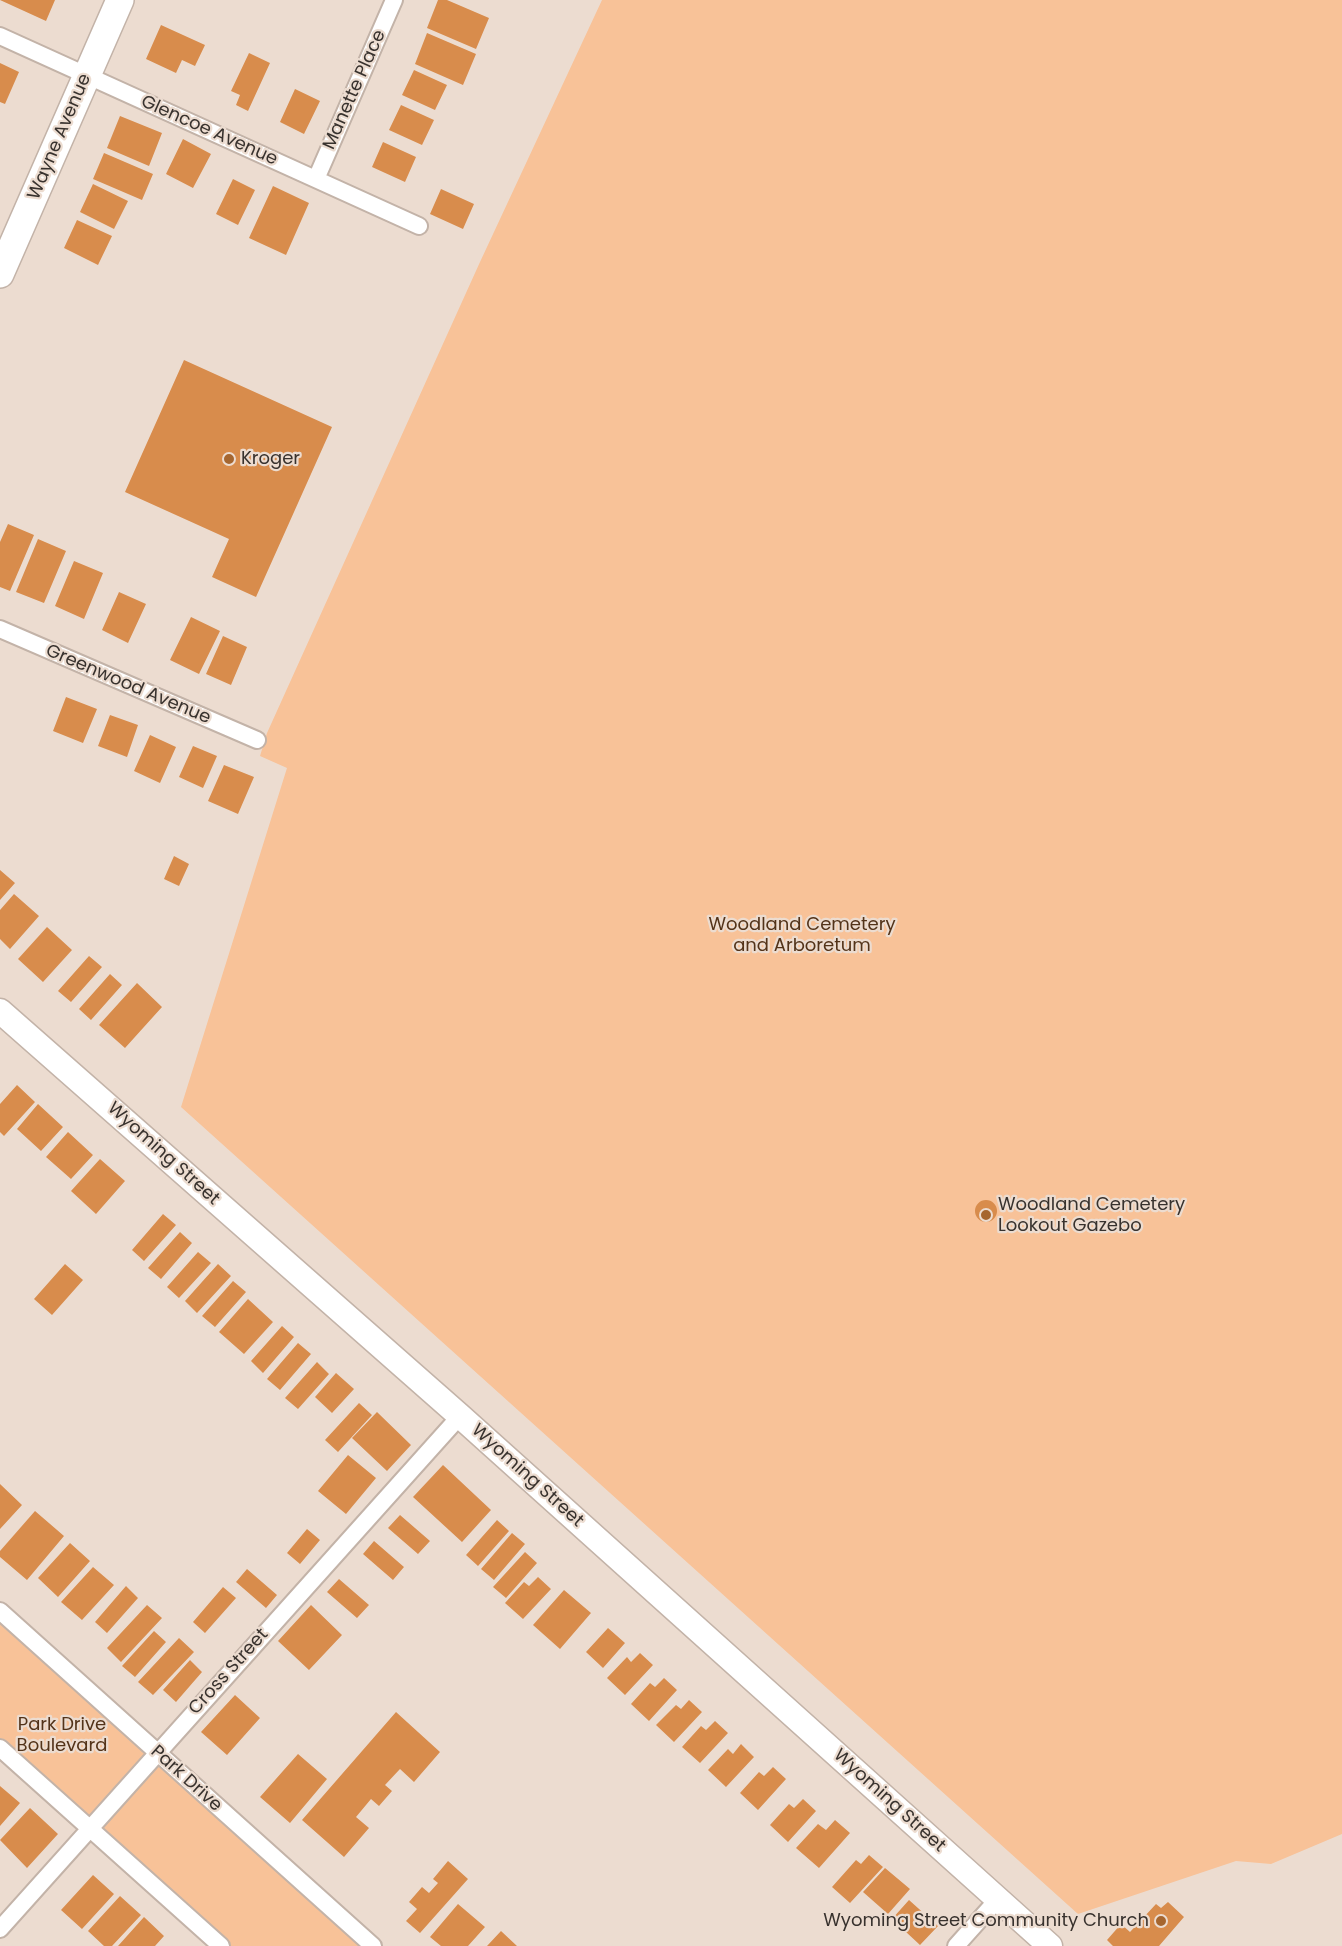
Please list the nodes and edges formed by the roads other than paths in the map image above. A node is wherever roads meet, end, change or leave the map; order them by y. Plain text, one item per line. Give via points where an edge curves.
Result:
1 (120, 0) edge
2 (394, 0) edge
3 (0, 36) edge
4 (86, 75) junction
5 (316, 179) junction
6 (419, 226) dead end
7 (0, 274) edge
8 (0, 629) edge
9 (256, 740) dead end
10 (0, 1011) edge
11 (460, 1416) junction
12 (0, 1611) edge
13 (0, 1748) edge
14 (158, 1754) junction
15 (89, 1829) junction
16 (998, 1899) junction
17 (0, 1929) edge
18 (221, 1946) edge
19 (373, 1946) edge
20 (956, 1946) edge
21 (1050, 1946) edge

1 - 4 main road, Wayne Avenue
2 - 5 street, Manette Place
3 - 4 street, Glencoe Avenue
4 - 5 street, Glencoe Avenue
4 - 7 main road, Wayne Avenue
5 - 6 street, Glencoe Avenue
8 - 9 street, Greenwood Avenue
10 - 11 street, Wyoming Street
11 - 14 street, Cross Street
11 - 16 street, Wyoming Street
12 - 14 street, Park Drive
13 - 15 street
14 - 15 street, Cross Street
14 - 19 street, Park Drive
15 - 17 street, Cross Street
15 - 18 street
16 - 20 street
16 - 21 street, Wyoming Street

